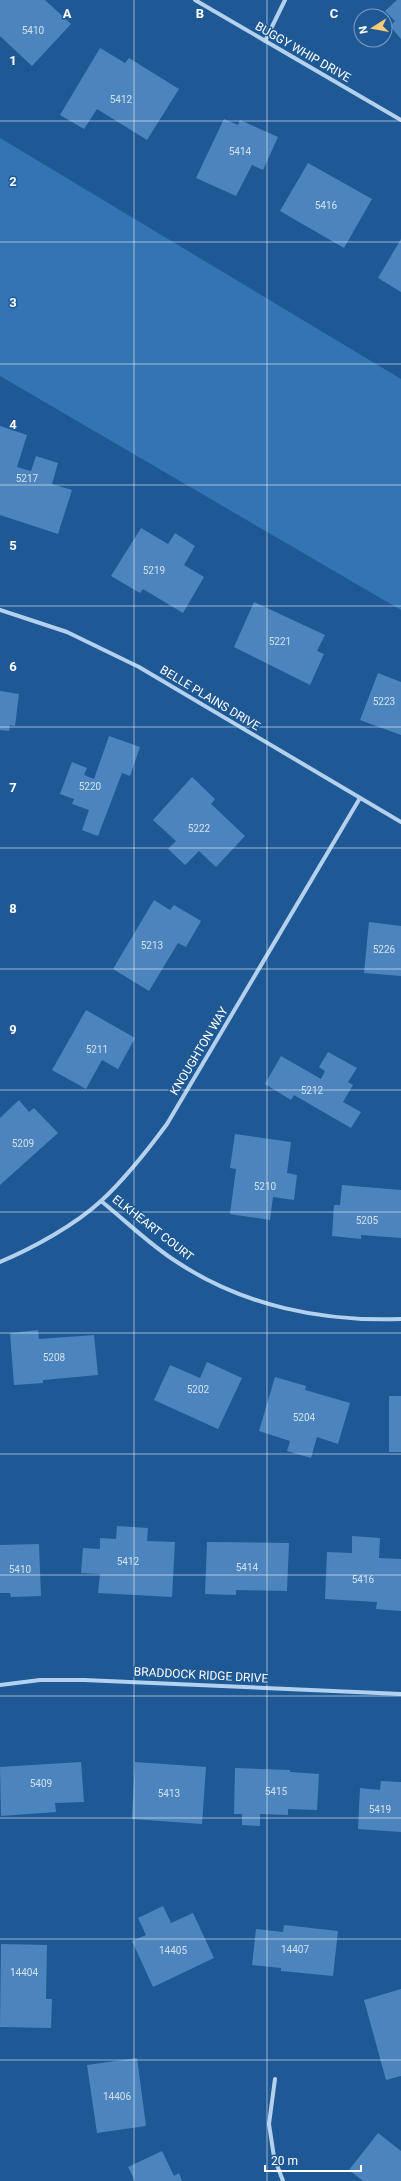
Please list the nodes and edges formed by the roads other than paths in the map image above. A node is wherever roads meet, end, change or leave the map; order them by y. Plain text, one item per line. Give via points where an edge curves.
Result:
1 (195, 0) edge
2 (285, 0) edge
3 (265, 41) junction
4 (401, 120) edge
5 (0, 610) edge
6 (360, 798) junction
7 (401, 822) edge
8 (101, 1201) junction
9 (0, 1262) edge
10 (401, 1319) edge
11 (0, 1685) edge
12 (401, 1694) edge
13 (274, 2078) dead end
14 (283, 2181) edge

1 - 3 street, BUGGY WHIP DRIVE
2 - 3 street
3 - 4 street, BUGGY WHIP DRIVE
5 - 6 street, BELLE PLAINS DRIVE via 67,632 139,667
6 - 7 street, BELLE PLAINS DRIVE
6 - 8 street, KNOUGHTON WAY via 167,1124 147,1151
8 - 9 street, KNOUGHTON WAY via 70,1224
8 - 10 street, ELKHEART COURT via 177,1262 227,1289 280,1308 324,1317
11 - 12 street, BRADDOCK RIDGE DRIVE via 40,1680 84,1680
13 - 14 street via 269,2124 274,2157

